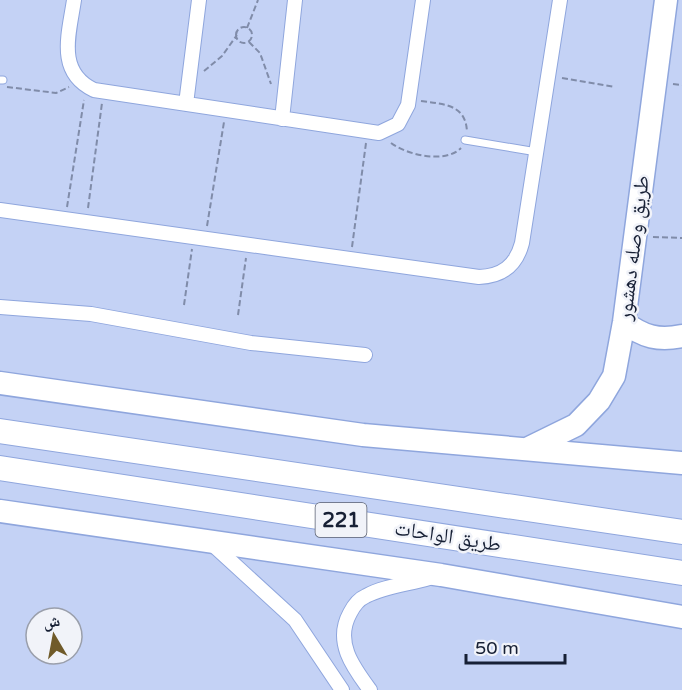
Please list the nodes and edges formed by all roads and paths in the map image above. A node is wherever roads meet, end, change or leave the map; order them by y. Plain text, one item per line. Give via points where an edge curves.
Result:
1 (74, 0) edge
2 (199, 0) edge
3 (258, 0) edge
4 (295, 0) edge
5 (423, 0) edge
6 (560, 0) edge
7 (666, 0) edge
8 (247, 28) junction
9 (237, 35) junction
10 (249, 42) junction
11 (190, 76) junction
12 (549, 76) junction
13 (2, 80) edge
14 (80, 81) junction
15 (615, 87) dead end
16 (104, 92) junction
17 (410, 99) junction
18 (186, 104) junction
19 (283, 104) junction
20 (226, 111) junction
21 (282, 119) junction
22 (374, 133) junction
23 (465, 140) junction
24 (537, 152) junction
25 (0, 210) edge
26 (66, 219) junction
27 (86, 222) junction
28 (635, 236) junction
29 (200, 238) junction
30 (682, 238) edge
31 (248, 245) junction
32 (351, 259) junction
33 (184, 305) dead end
34 (0, 307) edge
35 (238, 315) dead end
36 (624, 322) junction
37 (682, 336) edge
38 (365, 355) dead end
39 (0, 383) edge
40 (0, 431) edge
41 (524, 450) junction
42 (682, 463) edge
43 (0, 468) edge
44 (0, 511) edge
45 (682, 532) edge
46 (210, 541) junction
47 (682, 573) edge
48 (441, 575) junction
49 (682, 617) edge
50 (342, 690) edge
51 (370, 690) edge

1 - 14 street via 67,56
2 - 11 street
3 - 8 path
4 - 19 street
5 - 17 street
6 - 12 street
7 - 28 main road, طريق وصله دهشور
8 - 9 path via 238,30
8 - 10 path via 252,34
9 - 10 path via 241,43
9 - 11 path via 216,62
10 - 19 path via 260,53
11 - 18 street
12 - 15 path
12 - 24 street
13 - 14 path via 13,90 56,93
14 - 16 street
14 - 26 path via 85,97
16 - 18 street
16 - 27 path
17 - 22 street via 398,124
17 - 23 path via 453,106 466,120
18 - 20 street
19 - 21 street
20 - 21 street
20 - 29 path
21 - 22 street
22 - 23 path via 403,150 443,157 457,152
22 - 32 path
23 - 24 lane
24 - 32 street via 519,255 502,273 479,277
25 - 26 street
26 - 27 street
27 - 29 street
28 - 30 path
28 - 36 main road, طريق وصله دهشور
29 - 31 street
29 - 33 path
31 - 32 street
31 - 35 path
34 - 38 street via 91,314 251,343
36 - 37 main road via 644,336
36 - 41 main road, طريق وصله دهشور via 614,376 599,401 576,425
39 - 41 main road via 363,435
40 - 45 highway, طريق الواحات / 221
41 - 42 main road
43 - 47 highway, طريق الواحات / 221
44 - 46 main road
46 - 48 main road
46 - 50 street via 295,620
48 - 49 main road
48 - 51 street via 366,596 351,611 344,632 345,647

